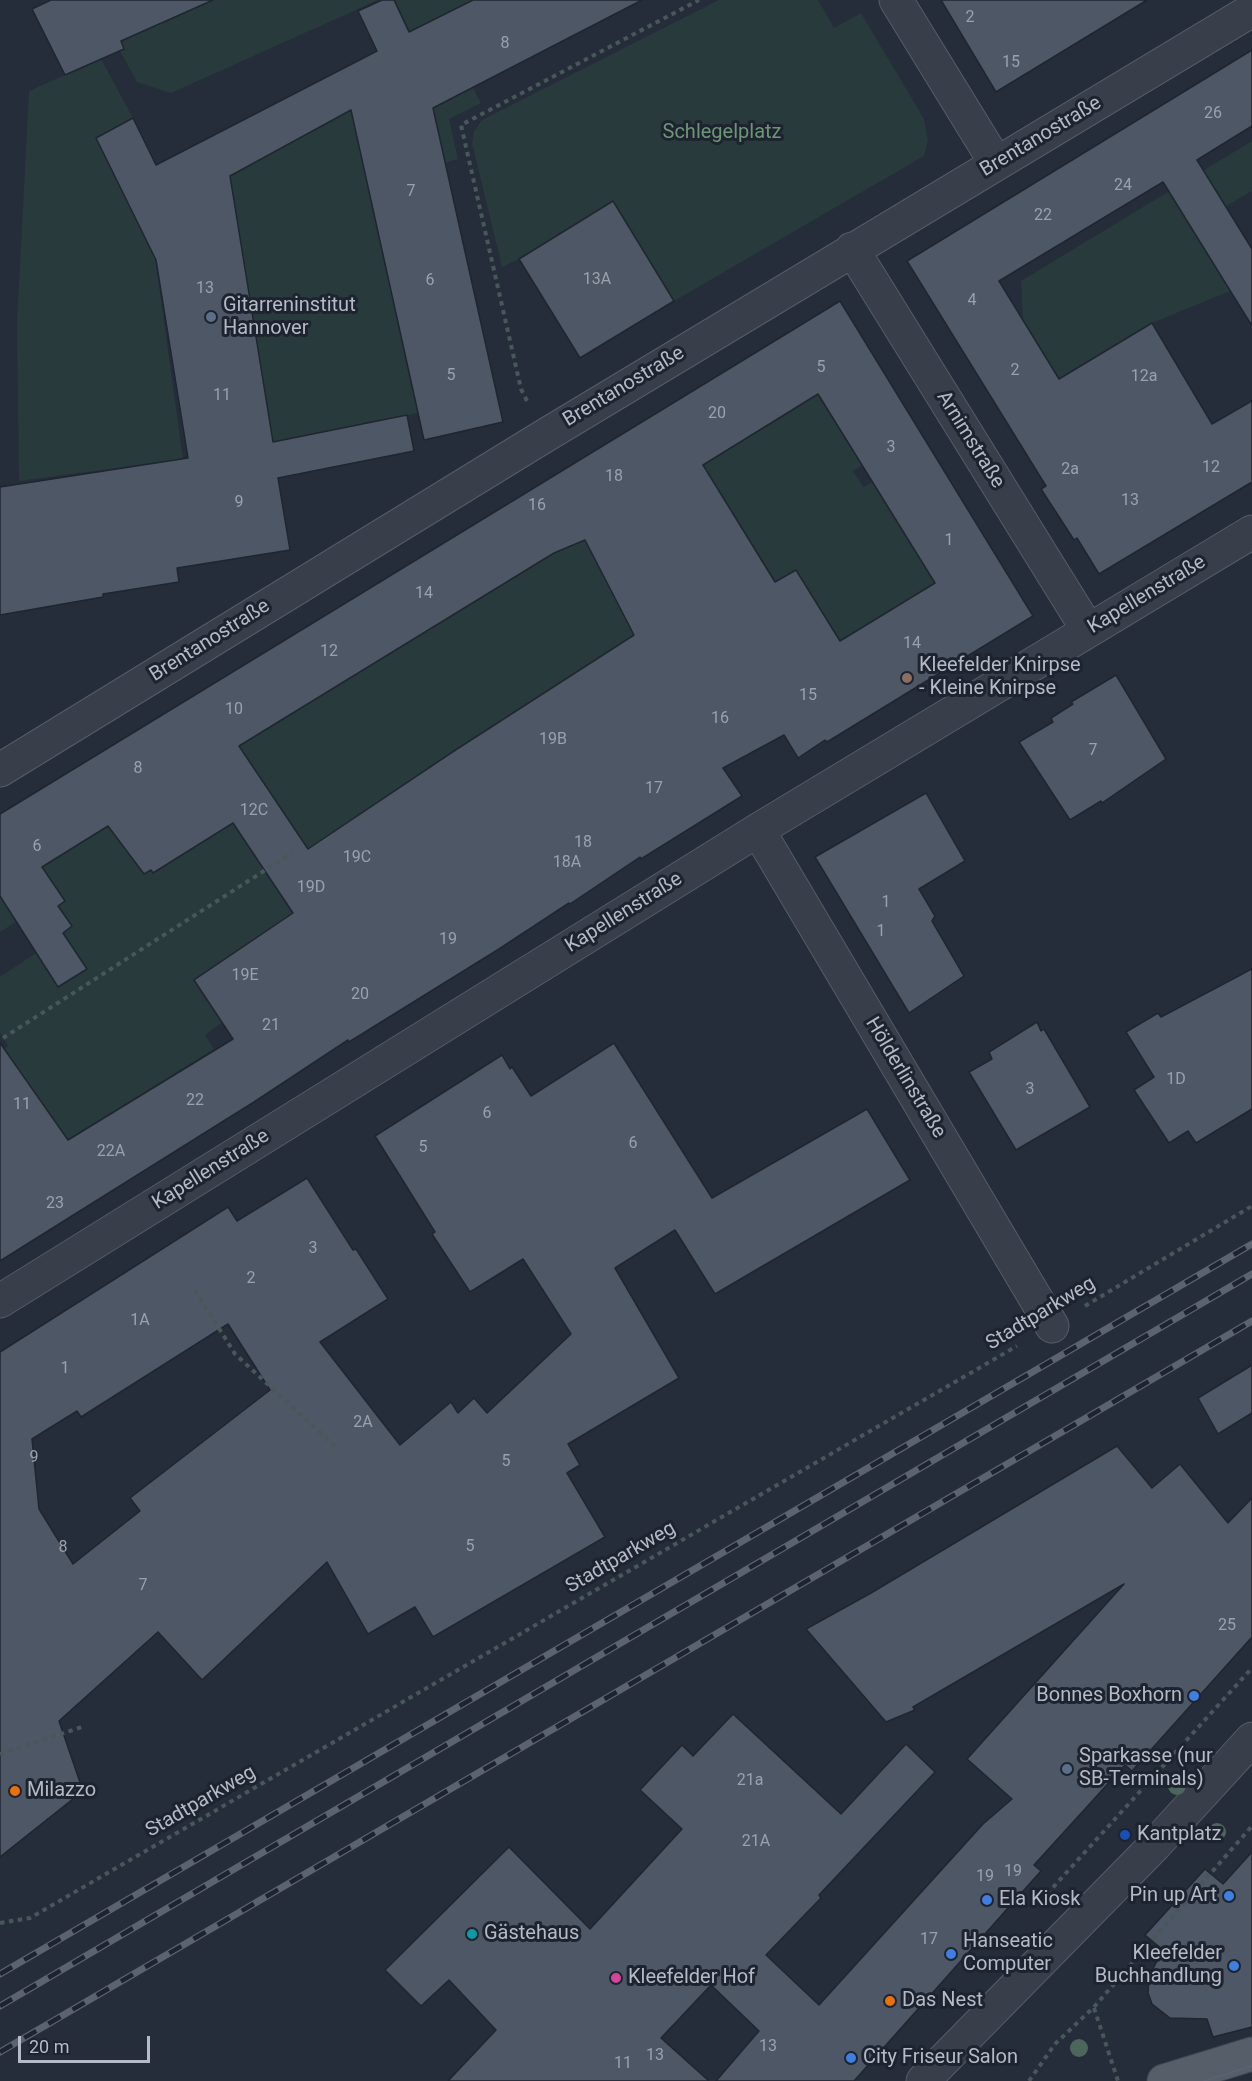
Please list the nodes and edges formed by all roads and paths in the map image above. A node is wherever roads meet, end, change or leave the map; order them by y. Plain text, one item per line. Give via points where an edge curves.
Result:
1 (699, 0) edge
2 (896, 0) edge
3 (1252, 10) edge
4 (996, 163) junction
5 (852, 249) junction
6 (546, 435) junction
7 (1252, 532) edge
8 (1088, 630) junction
9 (0, 770) edge
10 (758, 830) junction
11 (292, 853) dead end
12 (3, 1038) dead end
13 (1252, 1206) edge
14 (195, 1290) dead end
15 (0, 1301) edge
16 (1052, 1326) junction
17 (338, 1449) dead end
18 (1252, 1668) edge
19 (85, 1726) dead end
20 (1252, 1739) edge
21 (0, 1754) edge
22 (1252, 1826) edge
23 (1039, 1903) dead end
24 (0, 1923) edge
25 (1094, 2007) junction
26 (962, 2040) junction
27 (1252, 2054) edge
28 (922, 2081) edge
29 (947, 2081) edge
30 (1029, 2081) edge
31 (1118, 2081) edge
32 (1164, 2081) edge

1 - 6 path via 461,125 520,389
2 - 4 street
3 - 4 street, Brentanostraße
4 - 5 street, Brentanostraße
5 - 6 street, Brentanostraße
5 - 8 street, Arnimstraße
6 - 9 street, Brentanostraße
7 - 8 street, Kapellenstraße
8 - 10 street, Kapellenstraße
10 - 15 street, Kapellenstraße
10 - 16 street, Hölderlinstraße
11 - 12 path
13 - 16 path, Stadtparkweg
14 - 17 path via 235,1354
16 - 24 path, Stadtparkweg via 30,1918
18 - 23 path
19 - 21 path
20 - 26 street via 1154,1846
22 - 25 path
25 - 30 path via 1055,2044
25 - 31 path
26 - 28 street
26 - 29 street
27 - 32 main road

